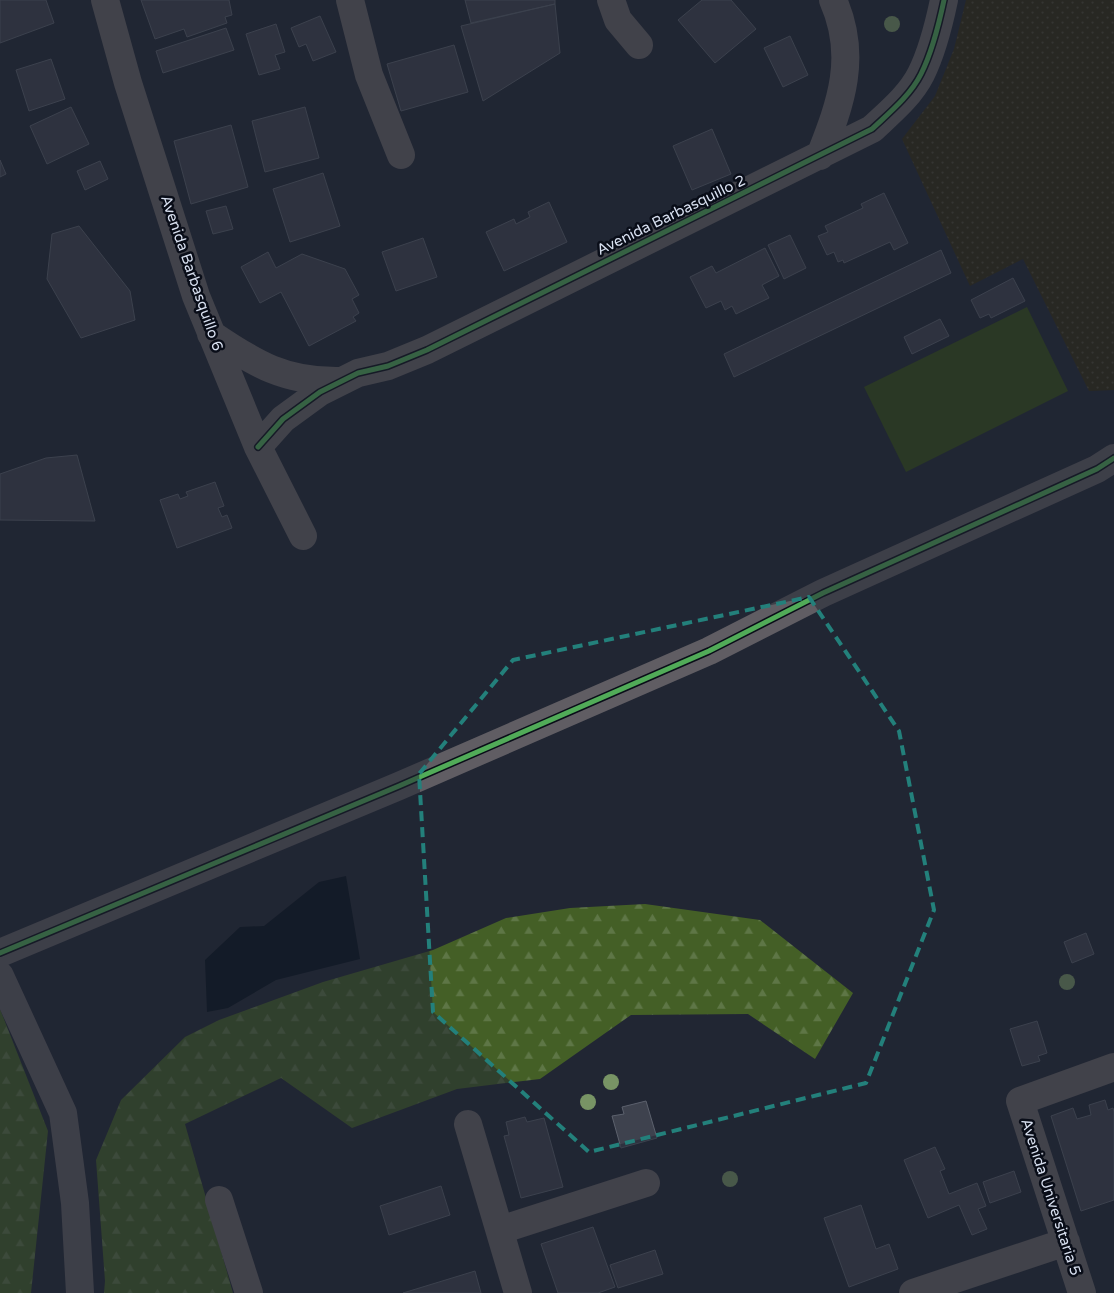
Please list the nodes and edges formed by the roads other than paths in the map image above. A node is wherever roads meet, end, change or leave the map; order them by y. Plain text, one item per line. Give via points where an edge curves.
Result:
1 (105, 0) edge
2 (350, 0) edge
3 (612, 0) edge
4 (833, 0) edge
5 (944, 0) edge
6 (639, 45) dead end
7 (401, 156) dead end
8 (820, 156) junction
9 (211, 334) junction
10 (341, 381) junction
11 (258, 447) junction
12 (1114, 458) edge
13 (303, 536) dead end
14 (0, 953) edge
15 (0, 976) edge
16 (1114, 1067) edge
17 (468, 1124) dead end
18 (646, 1183) dead end
19 (219, 1200) dead end
20 (500, 1230) junction
21 (1066, 1242) junction
22 (80, 1293) edge
23 (249, 1293) edge
24 (518, 1293) edge
25 (913, 1293) edge
26 (1082, 1293) edge

1 - 9 street, Avenida Barbasquillo 6 via 134,101
2 - 7 street via 369,76
3 - 6 street via 618,20
4 - 8 street via 846,44 845,77 839,109
5 - 8 street, Avenida Barbasquillo 2 via 921,75 901,102 872,130
8 - 10 street, Avenida Barbasquillo 2 via 427,350
9 - 10 street via 240,354 292,378
9 - 11 street, Avenida Barbasquillo 6
10 - 11 street via 284,419
11 - 13 street, Avenida Barbasquillo 6
12 - 14 street via 1097,469 823,593 709,651 399,786
15 - 22 street via 63,1112 75,1203
16 - 21 street, Avenida Universitaria 5 via 1020,1101
17 - 20 street
18 - 20 street
19 - 23 street
20 - 24 street
21 - 25 street
21 - 26 street, Avenida Universitaria 5

